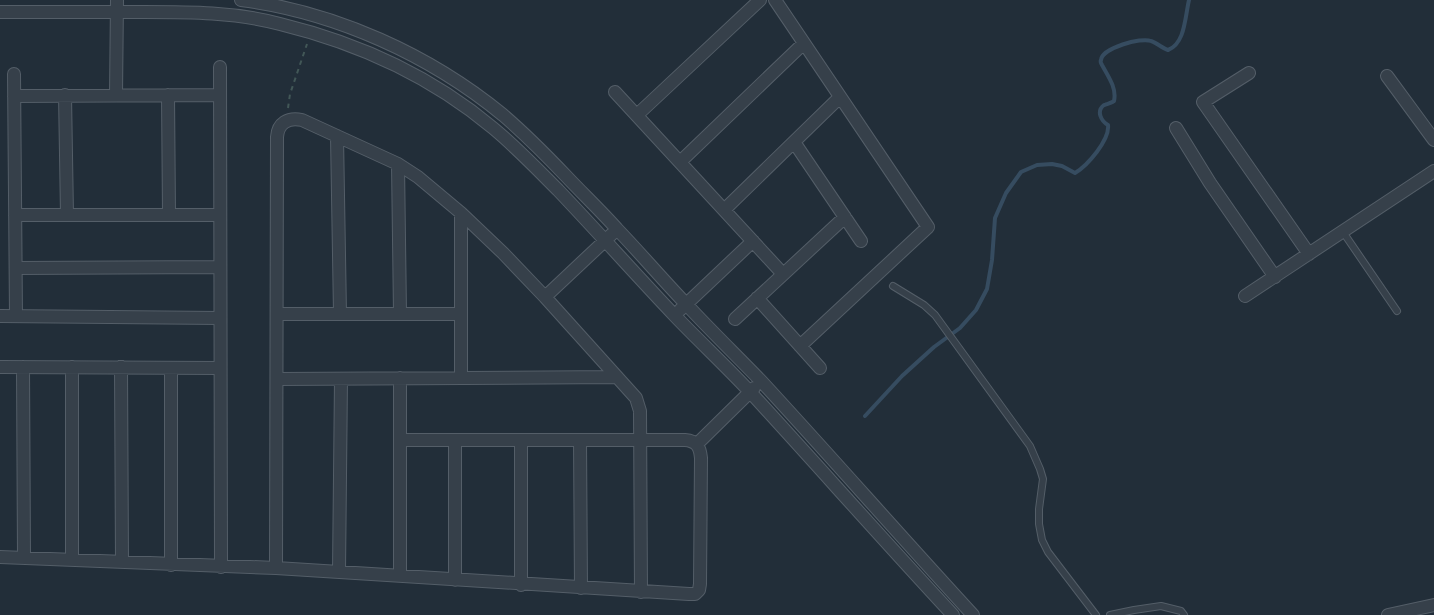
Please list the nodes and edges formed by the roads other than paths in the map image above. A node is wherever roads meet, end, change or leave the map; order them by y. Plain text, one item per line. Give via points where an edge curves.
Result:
1 (241, 0) edge
2 (760, 0) edge
3 (775, 0) edge
4 (71, 6) edge
5 (117, 6) edge
6 (0, 12) edge
7 (316, 17) junction
8 (310, 32) junction
9 (804, 43) junction
10 (220, 67) dead end
11 (1249, 73) dead end
12 (14, 74) dead end
13 (449, 76) junction
14 (1387, 76) dead end
15 (440, 90) junction
16 (615, 92) dead end
17 (220, 94) junction
18 (116, 95) junction
19 (168, 95) junction
20 (14, 96) junction
21 (65, 96) junction
22 (840, 97) junction
23 (637, 115) junction
24 (1176, 128) dead end
25 (337, 136) junction
26 (1434, 140) edge
27 (794, 142) junction
28 (680, 162) junction
29 (398, 164) junction
30 (1434, 171) edge
31 (724, 210) junction
32 (461, 213) junction
33 (15, 215) junction
34 (67, 215) junction
35 (169, 215) junction
36 (220, 215) junction
37 (845, 217) junction
38 (618, 229) junction
39 (1342, 232) junction
40 (606, 240) junction
41 (753, 241) junction
42 (861, 241) dead end
43 (1309, 254) junction
44 (220, 267) junction
45 (16, 268) junction
46 (783, 274) junction
47 (1275, 277) junction
48 (893, 286) dead end
49 (1245, 296) dead end
50 (545, 297) junction
51 (757, 298) junction
52 (686, 304) junction
53 (1397, 311) dead end
54 (277, 314) junction
55 (340, 314) junction
56 (400, 314) junction
57 (461, 314) junction
58 (675, 315) junction
59 (0, 316) edge
60 (16, 316) junction
61 (220, 318) junction
62 (735, 319) dead end
63 (800, 346) junction
64 (0, 367) edge
65 (23, 367) junction
66 (72, 367) junction
67 (121, 367) junction
68 (171, 368) junction
69 (220, 368) junction
70 (820, 368) dead end
71 (617, 376) junction
72 (400, 378) junction
73 (461, 378) junction
74 (340, 379) junction
75 (277, 380) junction
76 (761, 381) junction
77 (750, 392) junction
78 (400, 440) junction
79 (455, 440) junction
80 (521, 440) junction
81 (580, 440) junction
82 (640, 440) junction
83 (697, 444) junction
84 (0, 557) edge
85 (24, 558) junction
86 (72, 560) junction
87 (122, 562) junction
88 (171, 565) junction
89 (221, 567) junction
90 (276, 568) junction
91 (339, 572) junction
92 (400, 576) junction
93 (454, 580) junction
94 (520, 585) junction
95 (581, 588) junction
96 (641, 592) junction
97 (1434, 605) edge
98 (953, 615) edge
99 (973, 615) edge
100 (1096, 615) edge
101 (1110, 615) edge
102 (1184, 615) edge
103 (1388, 615) edge

1 - 7 street
2 - 23 street
3 - 9 street
4 - 5 street
4 - 6 street
5 - 8 street via 225,14
5 - 18 street
7 - 8 street
7 - 13 street via 385,42
8 - 15 street via 378,56
9 - 22 street
9 - 28 street
10 - 17 street
11 - 43 street via 1203,102
12 - 20 street
13 - 15 street
13 - 38 street via 526,136
14 - 26 street
15 - 40 street via 523,154
16 - 23 street
17 - 19 street
17 - 36 street
18 - 19 street
18 - 21 street
19 - 35 street
20 - 21 street
20 - 33 street
21 - 34 street
22 - 27 street
22 - 63 street via 928,227
23 - 28 street
24 - 47 street
25 - 29 street
25 - 54 street via 295,118 278,131
25 - 55 street
27 - 31 street
27 - 37 street
28 - 31 street
29 - 32 street
29 - 56 street
30 - 39 street
31 - 41 street
32 - 50 street
32 - 57 street
33 - 34 street
33 - 45 street
34 - 35 street
35 - 36 street
36 - 44 street
37 - 42 street
37 - 46 street
38 - 40 street
38 - 52 street
39 - 43 street
39 - 53 lane
40 - 50 street
40 - 58 street
41 - 46 street
41 - 52 street
43 - 47 street
44 - 45 street
44 - 61 street
45 - 60 street
46 - 51 street
47 - 49 street
48 - 100 lane via 935,315 1029,446 1043,479 1039,509 1042,540
50 - 71 street
51 - 62 street
51 - 63 street
52 - 58 street
52 - 76 street
54 - 55 street
54 - 75 street
55 - 56 street
56 - 57 street
57 - 73 street
58 - 77 street
59 - 60 street
60 - 61 street
61 - 69 street
63 - 70 street
64 - 65 street
65 - 66 street
65 - 85 street
66 - 67 street
66 - 86 street
67 - 68 street
67 - 87 street
68 - 69 street
68 - 88 street
69 - 89 street
71 - 73 street
71 - 82 street via 639,407
72 - 73 street
72 - 74 street
72 - 78 street
74 - 75 street
74 - 91 street
75 - 90 street
76 - 77 street
76 - 99 street
77 - 83 street
77 - 98 street
78 - 79 street
78 - 92 street
79 - 80 street
79 - 93 street
80 - 81 street
80 - 94 street
81 - 82 street
81 - 95 street
82 - 83 street via 685,440
82 - 96 street
83 - 96 street via 701,458 699,590 695,594
84 - 85 street
85 - 86 street
86 - 87 street
87 - 88 street
88 - 89 street
89 - 90 street
90 - 91 street
91 - 92 street
92 - 93 street
93 - 94 street
94 - 95 street
95 - 96 street
97 - 103 street
101 - 102 lane via 1161,606

